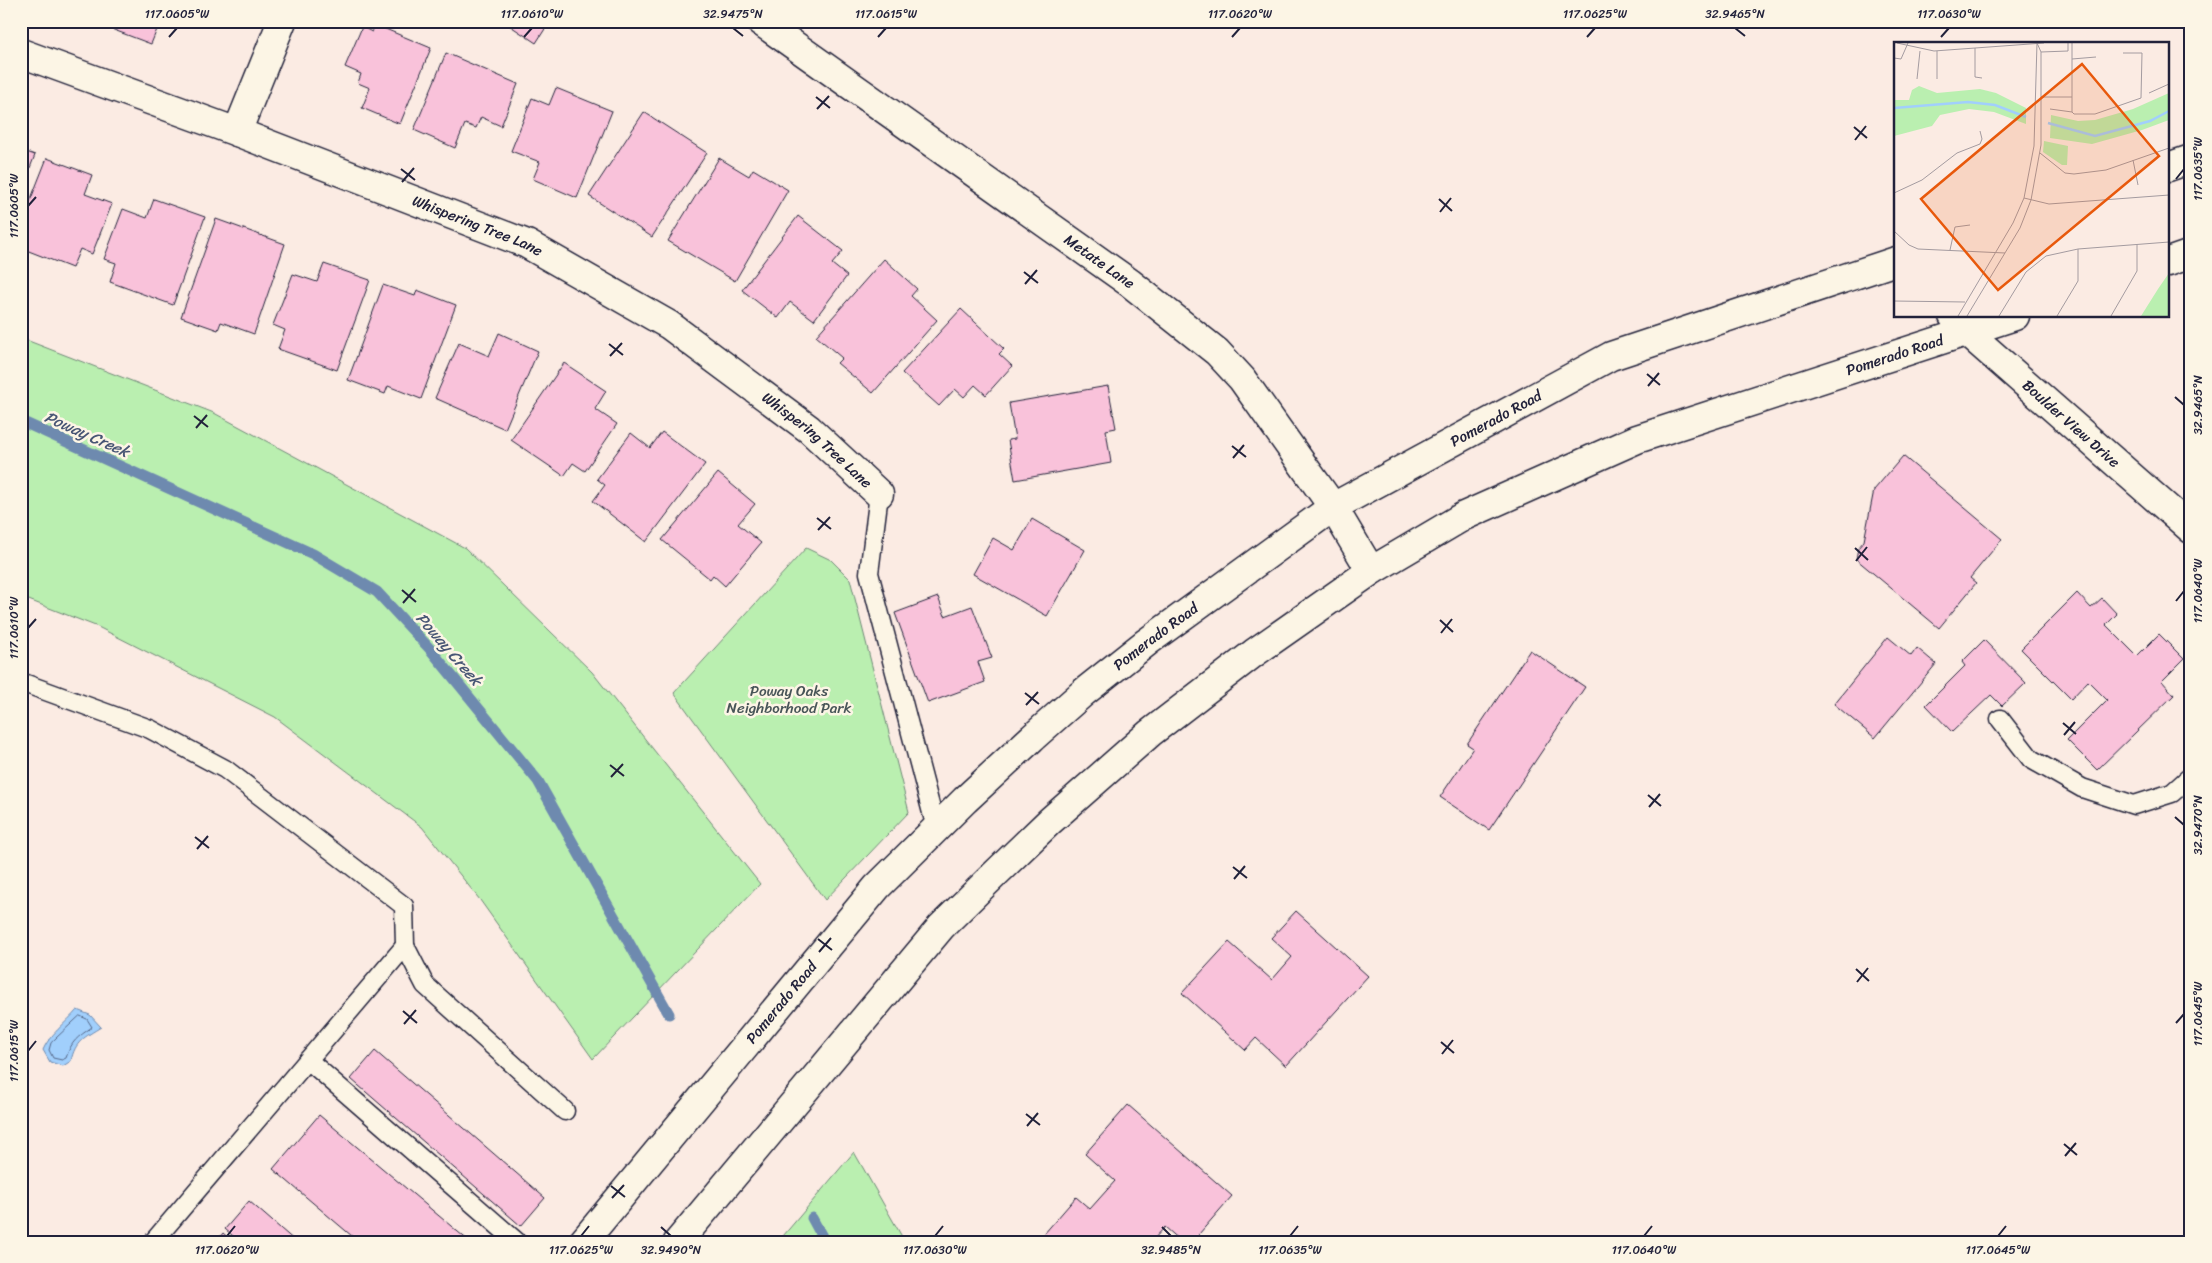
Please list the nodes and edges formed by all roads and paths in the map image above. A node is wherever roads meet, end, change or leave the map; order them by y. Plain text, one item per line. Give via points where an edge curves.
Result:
1 (282, 21) edge
2 (760, 21) edge
3 (21, 53) edge
4 (237, 132) junction
5 (2191, 159) edge
6 (2170, 166) edge
7 (2191, 254) edge
8 (2170, 261) edge
9 (1894, 262) edge
10 (2003, 318) edge
11 (1961, 325) edge
12 (879, 494) joint
13 (1333, 507) junction
14 (2191, 529) edge
15 (1372, 570) junction
16 (21, 682) edge
17 (2000, 719) dead end
18 (2191, 776) edge
19 (936, 828) junction
20 (405, 946) junction
21 (308, 1060) junction
22 (565, 1111) dead end
23 (153, 1242) edge
24 (517, 1242) edge
25 (583, 1242) edge
26 (678, 1242) edge

1 - 4 main road
2 - 13 main road, Metate Lane via 1130,283 1217,352 1242,379
3 - 4 main road, Whispering Tree Lane
4 - 12 main road, Whispering Tree Lane via 535,249 669,325 809,430
5 - 6 main road
7 - 8 main road
9 - 13 main road, Pomerado Road via 1611,356
10 - 11 main road, Pomerado Road
11 - 14 main road, Boulder View Drive
11 - 15 main road, Pomerado Road via 1637,439 1464,516
12 - 19 lane via 869,573
13 - 15 main road, Metate Lane
13 - 19 main road, Pomerado Road via 1147,642 1084,692
15 - 26 main road, Pomerado Road via 1254,653 1150,733 994,874 941,927
16 - 20 lane via 150,729 225,769 404,906
17 - 18 lane via 2031,759 2082,788 2134,805 2172,793
19 - 25 main road, Pomerado Road via 877,887
20 - 21 lane
20 - 22 lane via 424,984
21 - 23 lane
21 - 24 lane

